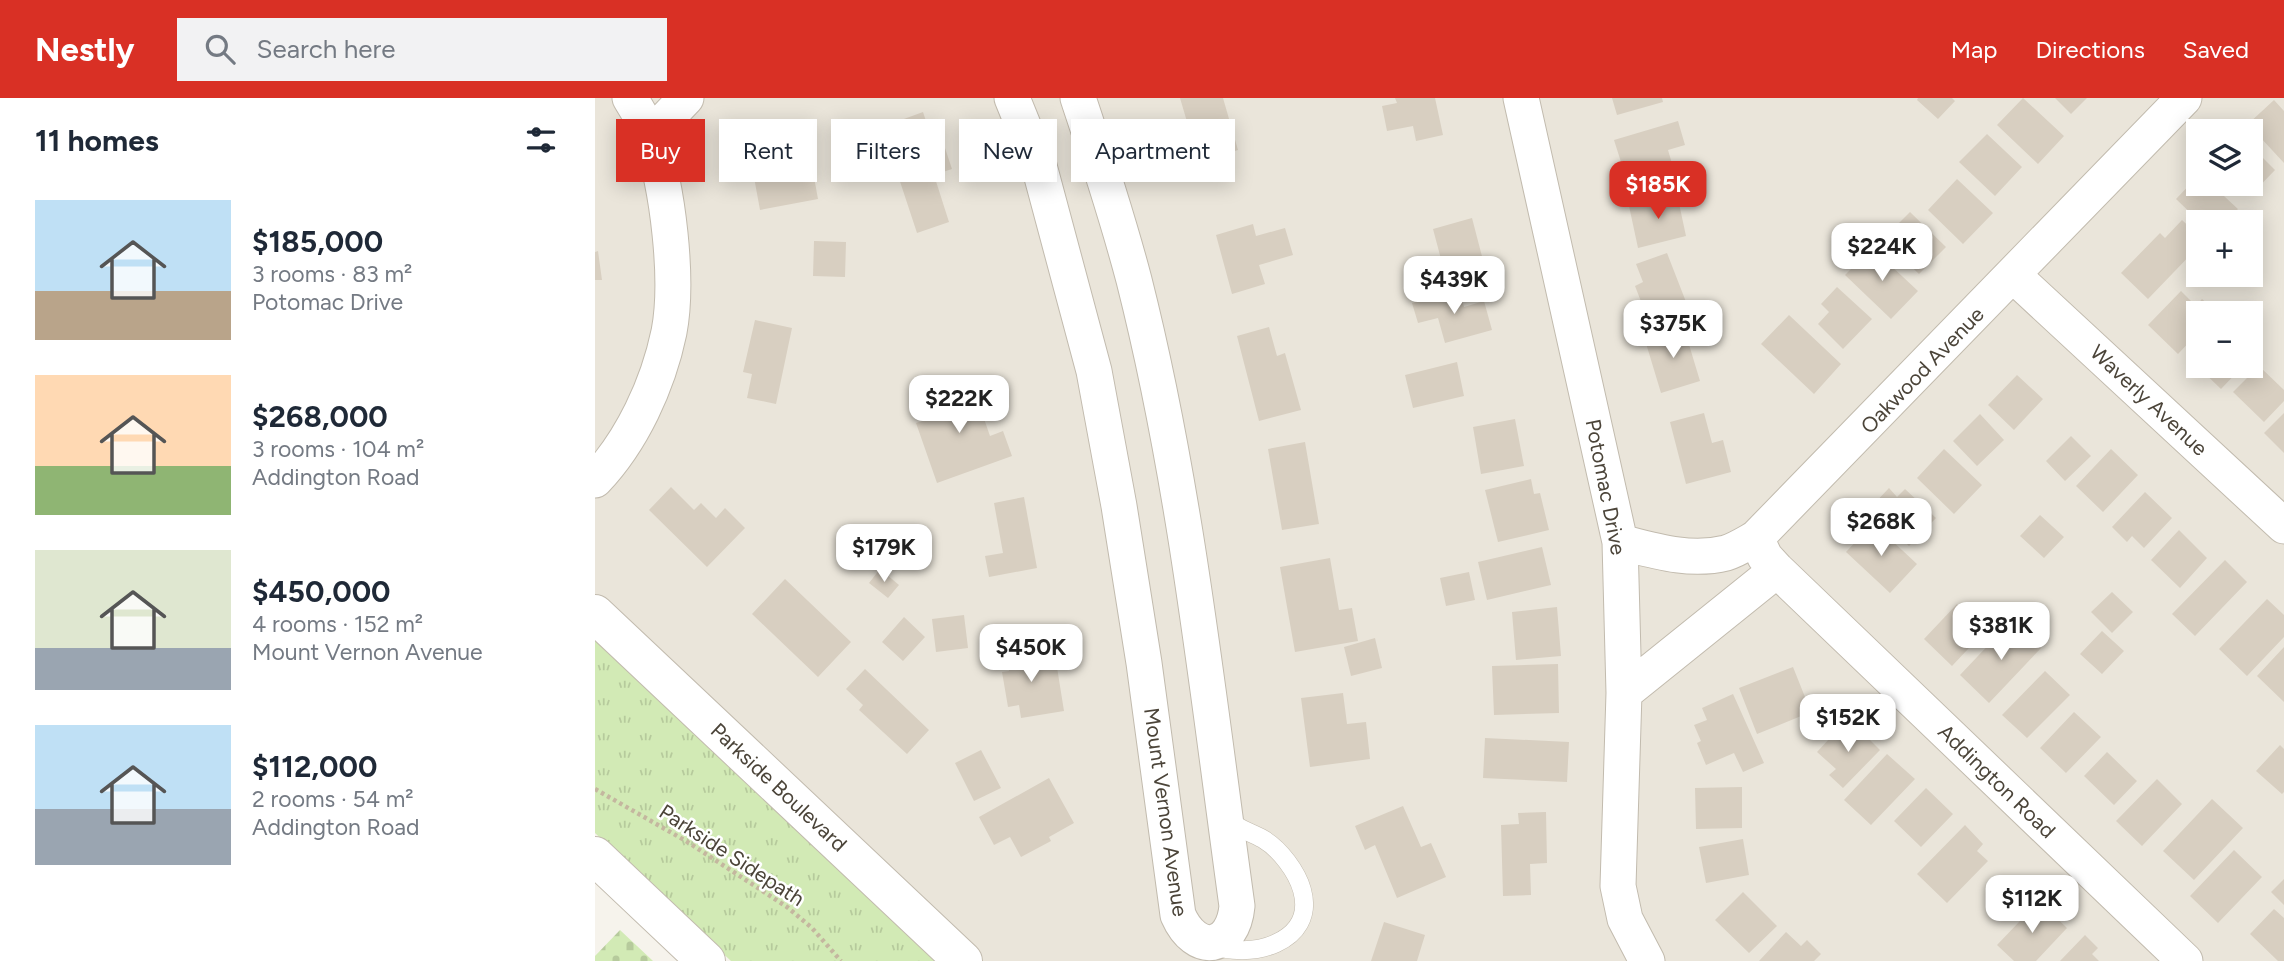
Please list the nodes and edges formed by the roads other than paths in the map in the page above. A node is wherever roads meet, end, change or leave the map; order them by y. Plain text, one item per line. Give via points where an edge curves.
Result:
1 (630, 98) edge
2 (687, 98) edge
3 (1012, 98) edge
4 (1078, 98) edge
5 (1521, 98) edge
6 (2184, 98) edge
7 (641, 119) edge
8 (666, 119) edge
9 (661, 182) edge
10 (2014, 275) junction
11 (595, 480) edge
12 (2284, 526) edge
13 (1756, 538) junction
14 (1620, 542) junction
15 (1777, 570) junction
16 (595, 614) edge
17 (1624, 693) junction
18 (1225, 817) junction
19 (595, 856) edge
20 (1211, 944) junction
21 (706, 961) edge
22 (963, 961) edge
23 (1647, 961) edge
24 (2185, 961) edge

1 - 7 street
2 - 8 street
3 - 20 street, Mount Vernon Avenue via 1038,162 1094,371 1144,663 1178,915 1191,936
4 - 18 street via 1134,280 1169,441
5 - 14 street, Potomac Drive
6 - 10 street, Oakwood Avenue
9 - 11 street via 673,291 669,331 635,424
10 - 12 street, Waverly Avenue
10 - 13 street, Oakwood Avenue
13 - 14 street, Oakwood Avenue via 1727,552 1694,557
13 - 15 street, Addington Road
14 - 17 street, Potomac Drive
15 - 17 street
15 - 24 street, Addington Road
16 - 22 street, Parkside Boulevard
17 - 23 street, Potomac Drive via 1618,886 1625,919
18 - 20 street via 1236,920 1222,940
18 - 20 lane via 1264,840 1287,863 1302,890 1303,919 1289,941 1255,956 1221,952
19 - 21 street

